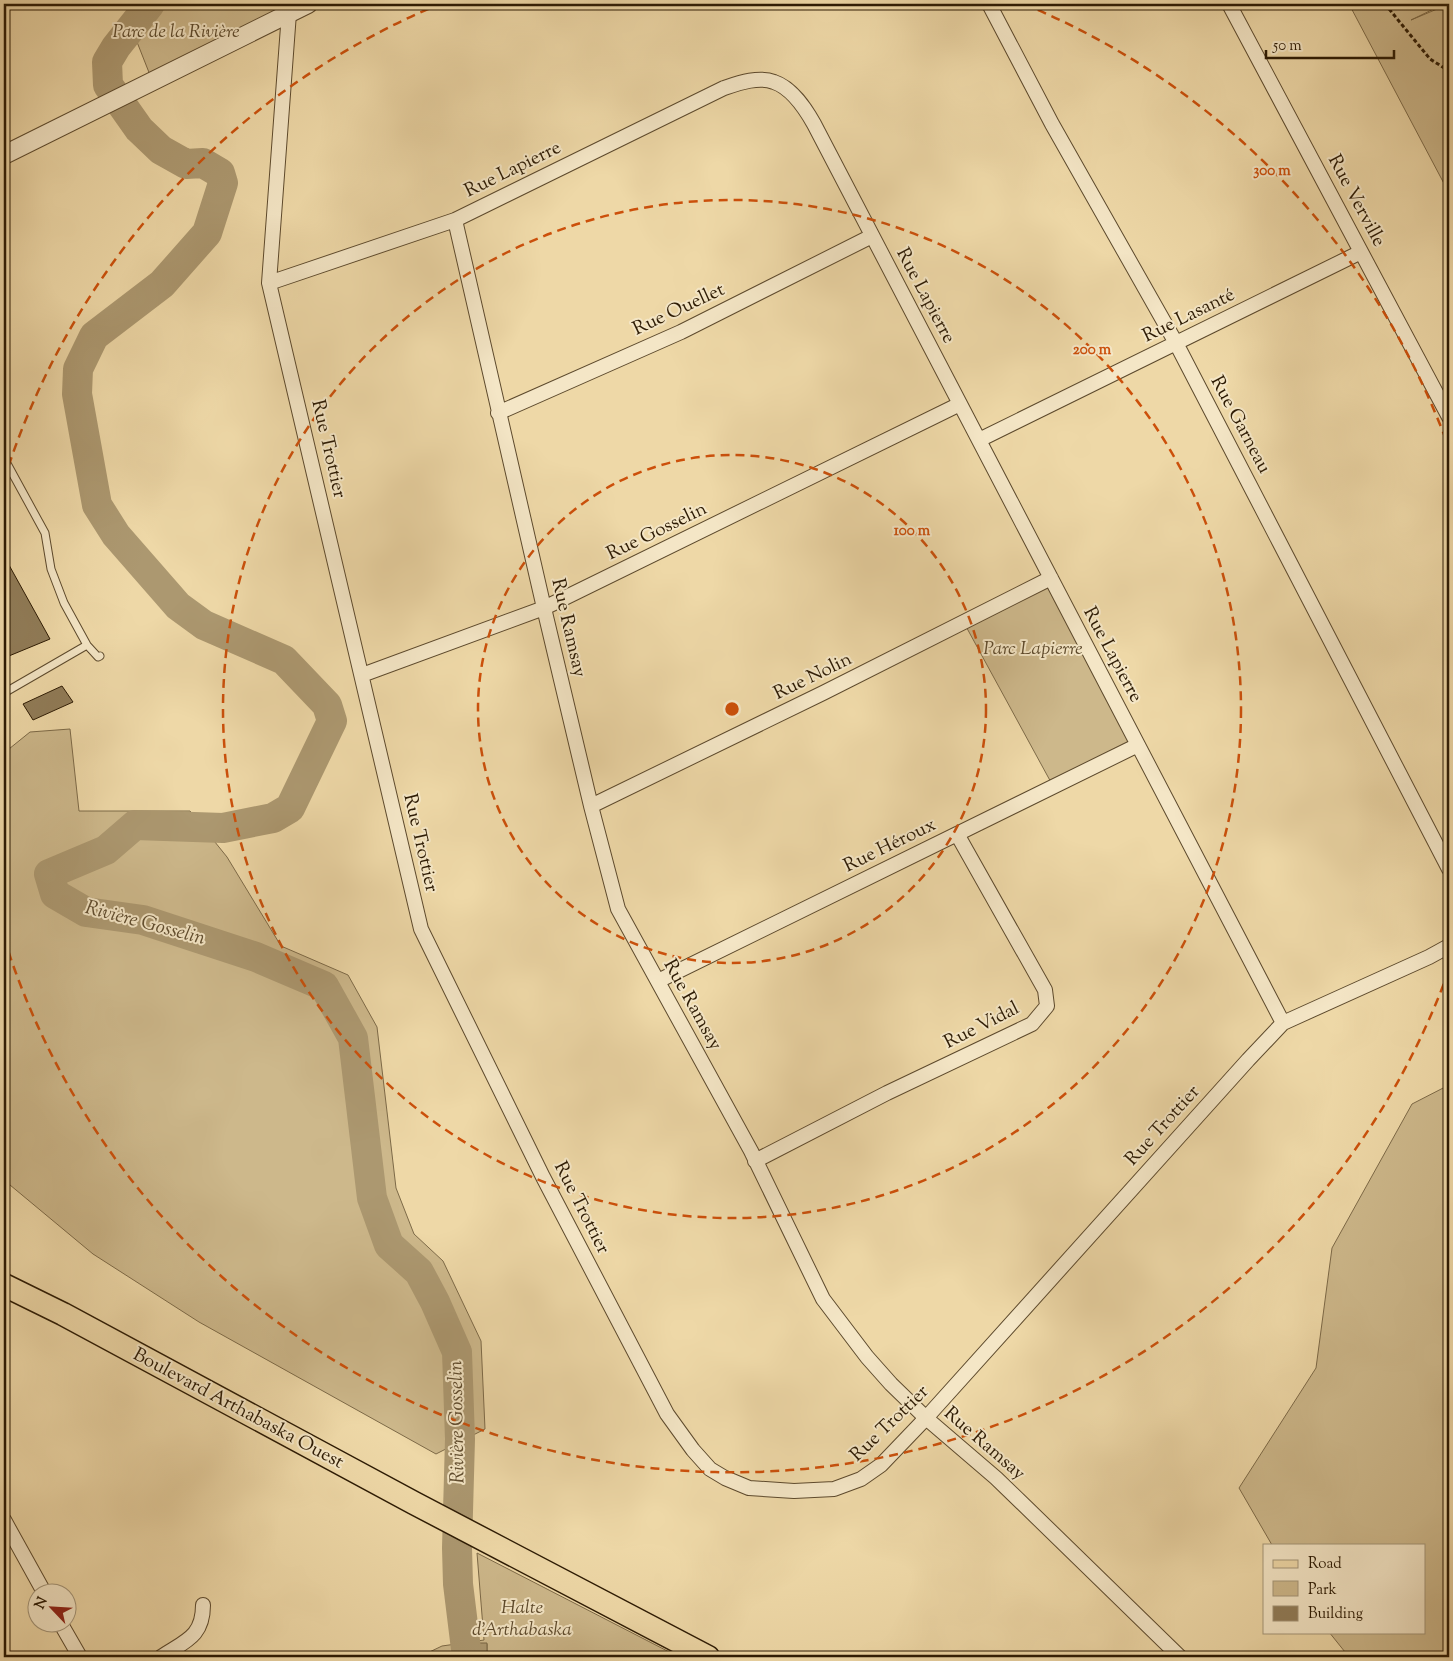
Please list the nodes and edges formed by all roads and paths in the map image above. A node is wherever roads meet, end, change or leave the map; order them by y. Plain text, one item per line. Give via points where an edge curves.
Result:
1 (308, 4) edge
2 (989, 4) edge
3 (1229, 4) edge
4 (1385, 4) edge
5 (289, 13) junction
6 (1449, 70) edge
7 (4, 155) edge
8 (455, 220) junction
9 (872, 236) junction
10 (1362, 252) junction
11 (269, 282) junction
12 (1176, 344) junction
13 (960, 404) junction
14 (498, 413) junction
15 (1449, 417) edge
16 (979, 440) junction
17 (4, 458) edge
18 (1051, 578) junction
19 (544, 608) junction
20 (87, 645) junction
21 (100, 656) dead end
22 (362, 675) junction
23 (4, 693) edge
24 (1138, 745) junction
25 (591, 806) junction
26 (957, 834) junction
27 (1449, 869) edge
28 (1449, 946) edge
29 (658, 981) junction
30 (1283, 1023) junction
31 (756, 1161) junction
32 (4, 1274) edge
33 (4, 1285) edge
34 (63, 1314) junction
35 (926, 1418) junction
36 (4, 1520) edge
37 (39, 1584) edge
38 (203, 1604) dead end
39 (67, 1634) edge
40 (80, 1657) edge
41 (161, 1657) edge
42 (708, 1657) edge
43 (1180, 1657) edge

1 - 5 street
2 - 12 street, Rue Garneau via 1052,124
3 - 10 street, Rue Verville
4 - 6 path via 1430,59
5 - 7 street
5 - 11 street, Rue Trottier
8 - 9 street, Rue Lapierre via 724,88 758,80 774,81 799,101
8 - 11 street, Rue Lapierre
8 - 14 street, Rue Ramsay
9 - 13 street, Rue Lapierre
9 - 14 street, Rue Ouellet via 681,332
10 - 12 street, Rue Lasanté
10 - 15 street, Rue Verville
11 - 22 street, Rue Trottier
12 - 16 street, Rue Lasanté
12 - 27 street, Rue Garneau
13 - 16 street, Rue Lapierre
13 - 19 street, Rue Gosselin
14 - 19 street, Rue Ramsay
16 - 18 street, Rue Lapierre
17 - 20 lane via 45,533 51,569 64,603
18 - 24 street, Rue Lapierre
18 - 25 street, Rue Nolin
19 - 22 street, Rue Gosselin
19 - 25 street, Rue Ramsay
20 - 21 lane
20 - 23 lane
22 - 35 street, Rue Trottier via 421,929 543,1176 674,1425 710,1469 725,1478 748,1488 767,1491 814,1492 861,1479 881,1465
24 - 26 street, Rue Héroux
24 - 30 street, Rue Lapierre
25 - 29 street, Rue Ramsay via 618,909
26 - 29 street, Rue Héroux
26 - 31 street, Rue Vidal via 1045,990 1047,1006 1032,1024 887,1093
28 - 30 street, Rue Trottier
29 - 31 street, Rue Ramsay
30 - 35 street, Rue Trottier
31 - 35 street, Rue Ramsay via 823,1298 867,1357
32 - 34 main road, Boulevard Arthabaska Ouest
33 - 34 main road, Boulevard Arthabaska Ouest
34 - 42 main road, Boulevard Arthabaska Ouest
35 - 43 street, Rue Ramsay via 996,1478
36 - 37 street
38 - 41 street via 203,1619 196,1634
39 - 40 street

